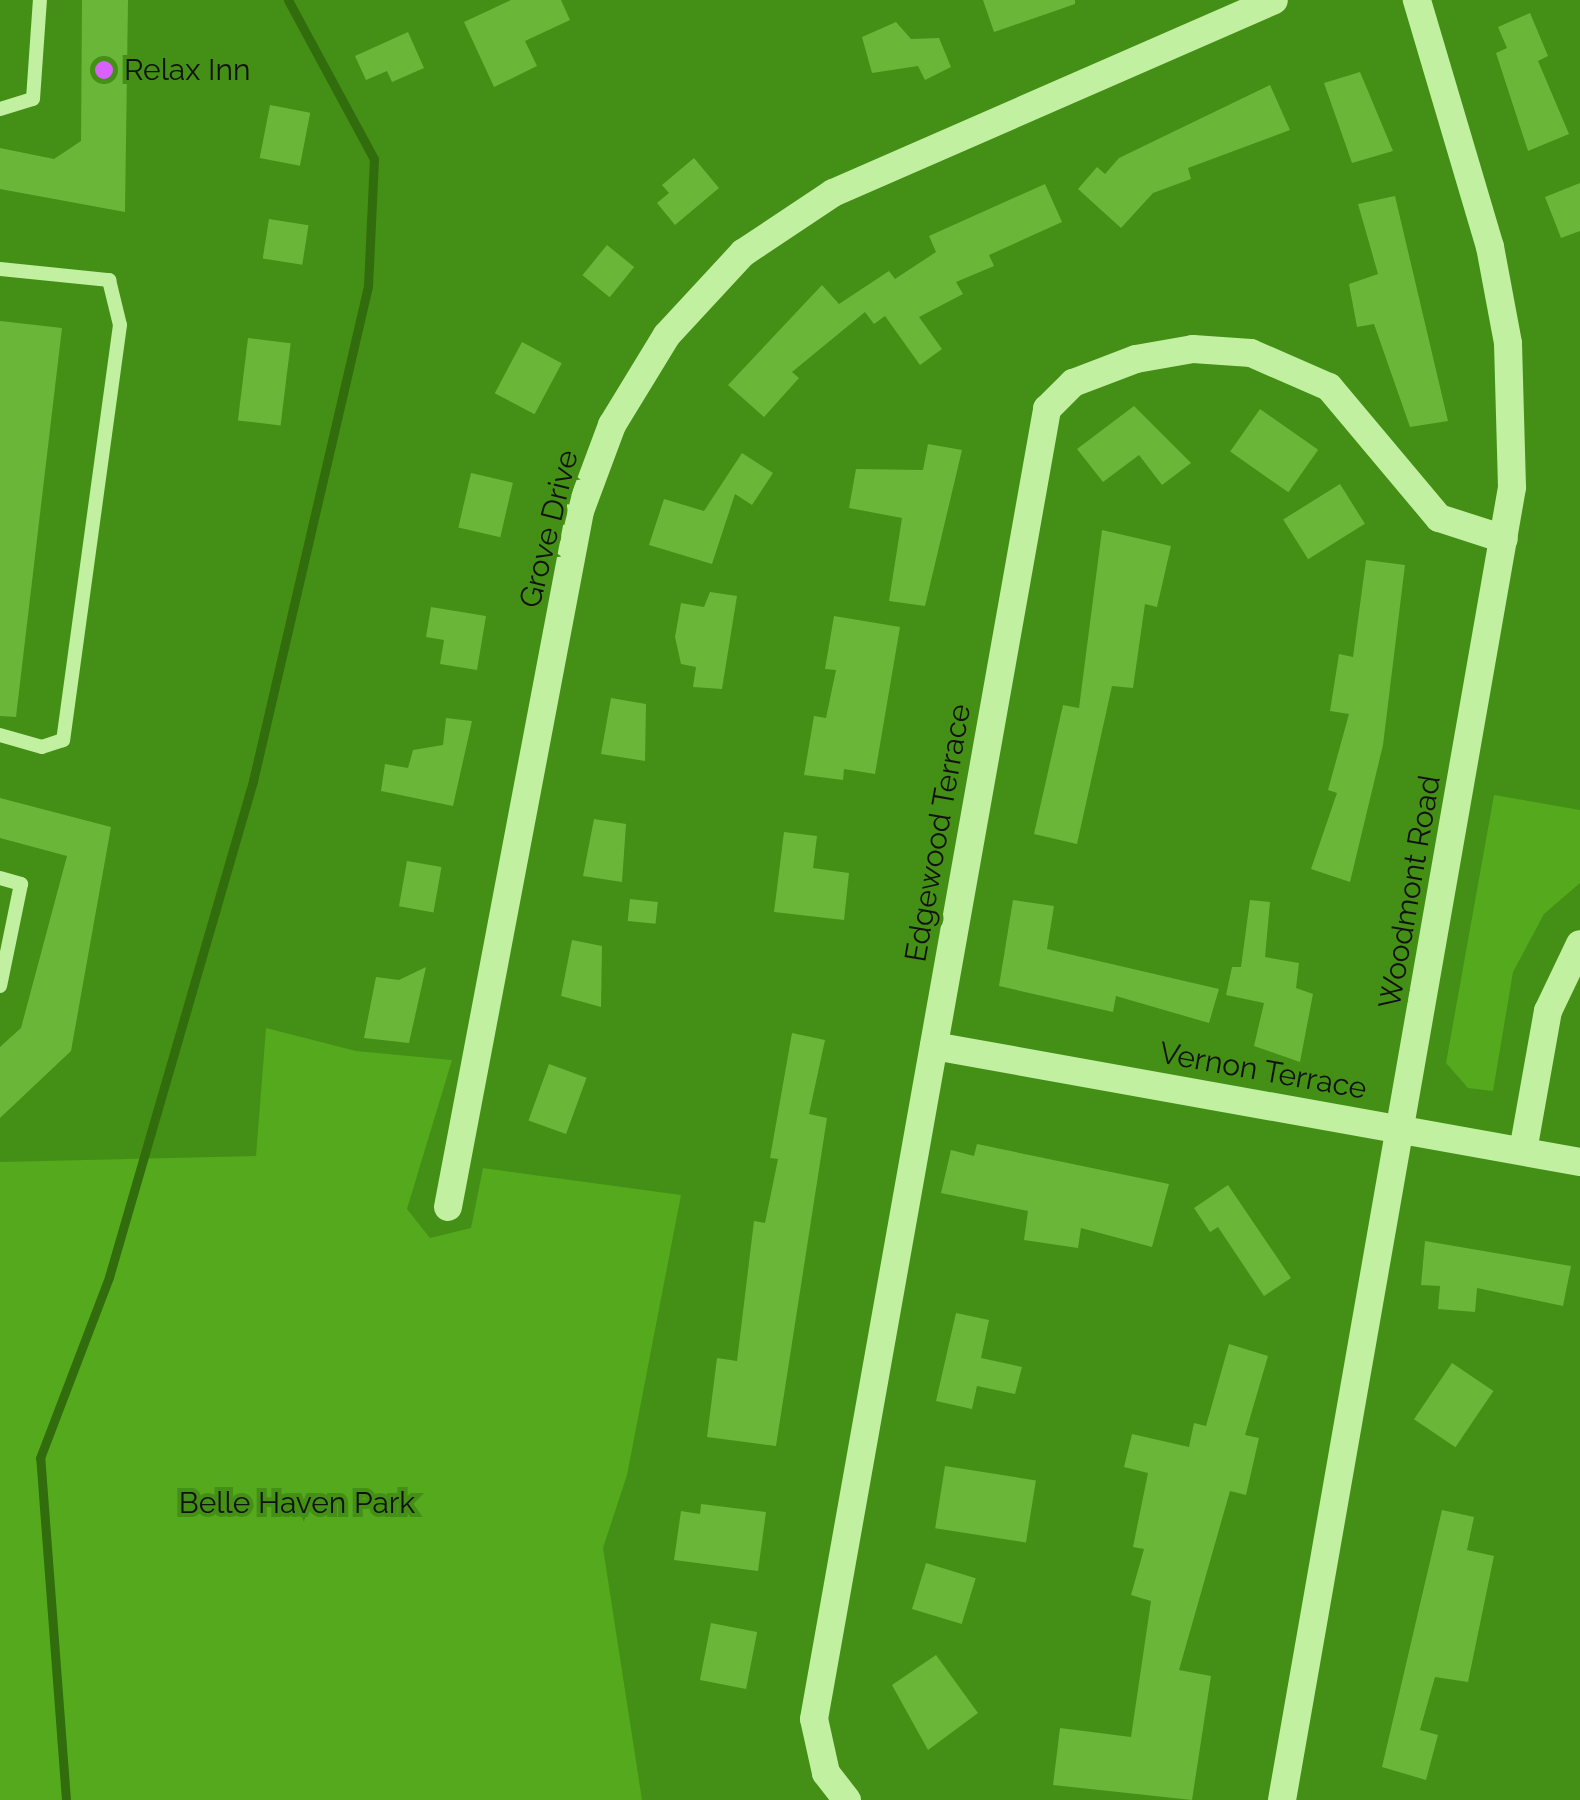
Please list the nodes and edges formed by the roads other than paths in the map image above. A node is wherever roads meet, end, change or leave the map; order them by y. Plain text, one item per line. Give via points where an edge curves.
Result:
1 (40, 0) edge
2 (1274, 0) edge
3 (1417, 0) edge
4 (0, 109) edge
5 (0, 270) edge
6 (1504, 540) junction
7 (0, 735) edge
8 (0, 878) edge
9 (1580, 944) edge
10 (0, 986) edge
11 (934, 1046) junction
12 (1401, 1128) junction
13 (1523, 1151) junction
14 (1580, 1162) edge
15 (448, 1206) dead end
16 (847, 1800) edge
17 (1282, 1800) edge

1 - 4 lane via 33,100
2 - 15 street, Grove Drive via 833,193 743,253 657,349 612,425 580,511
3 - 6 street, Woodmont Road via 1508,343 1514,419
5 - 7 lane via 109,280 120,325 62,740 42,747
6 - 11 street, Edgewood Terrace via 1440,518 1357,412 1292,366 1220,349 1169,352 1056,396
6 - 12 street, Woodmont Road
8 - 10 lane via 21,884
9 - 13 street via 1548,1011
11 - 12 street, Vernon Terrace
11 - 16 street, Edgewood Terrace via 814,1718 826,1773
12 - 13 street, Vernon Terrace
12 - 17 street, Woodmont Road
13 - 14 street, Vernon Terrace

